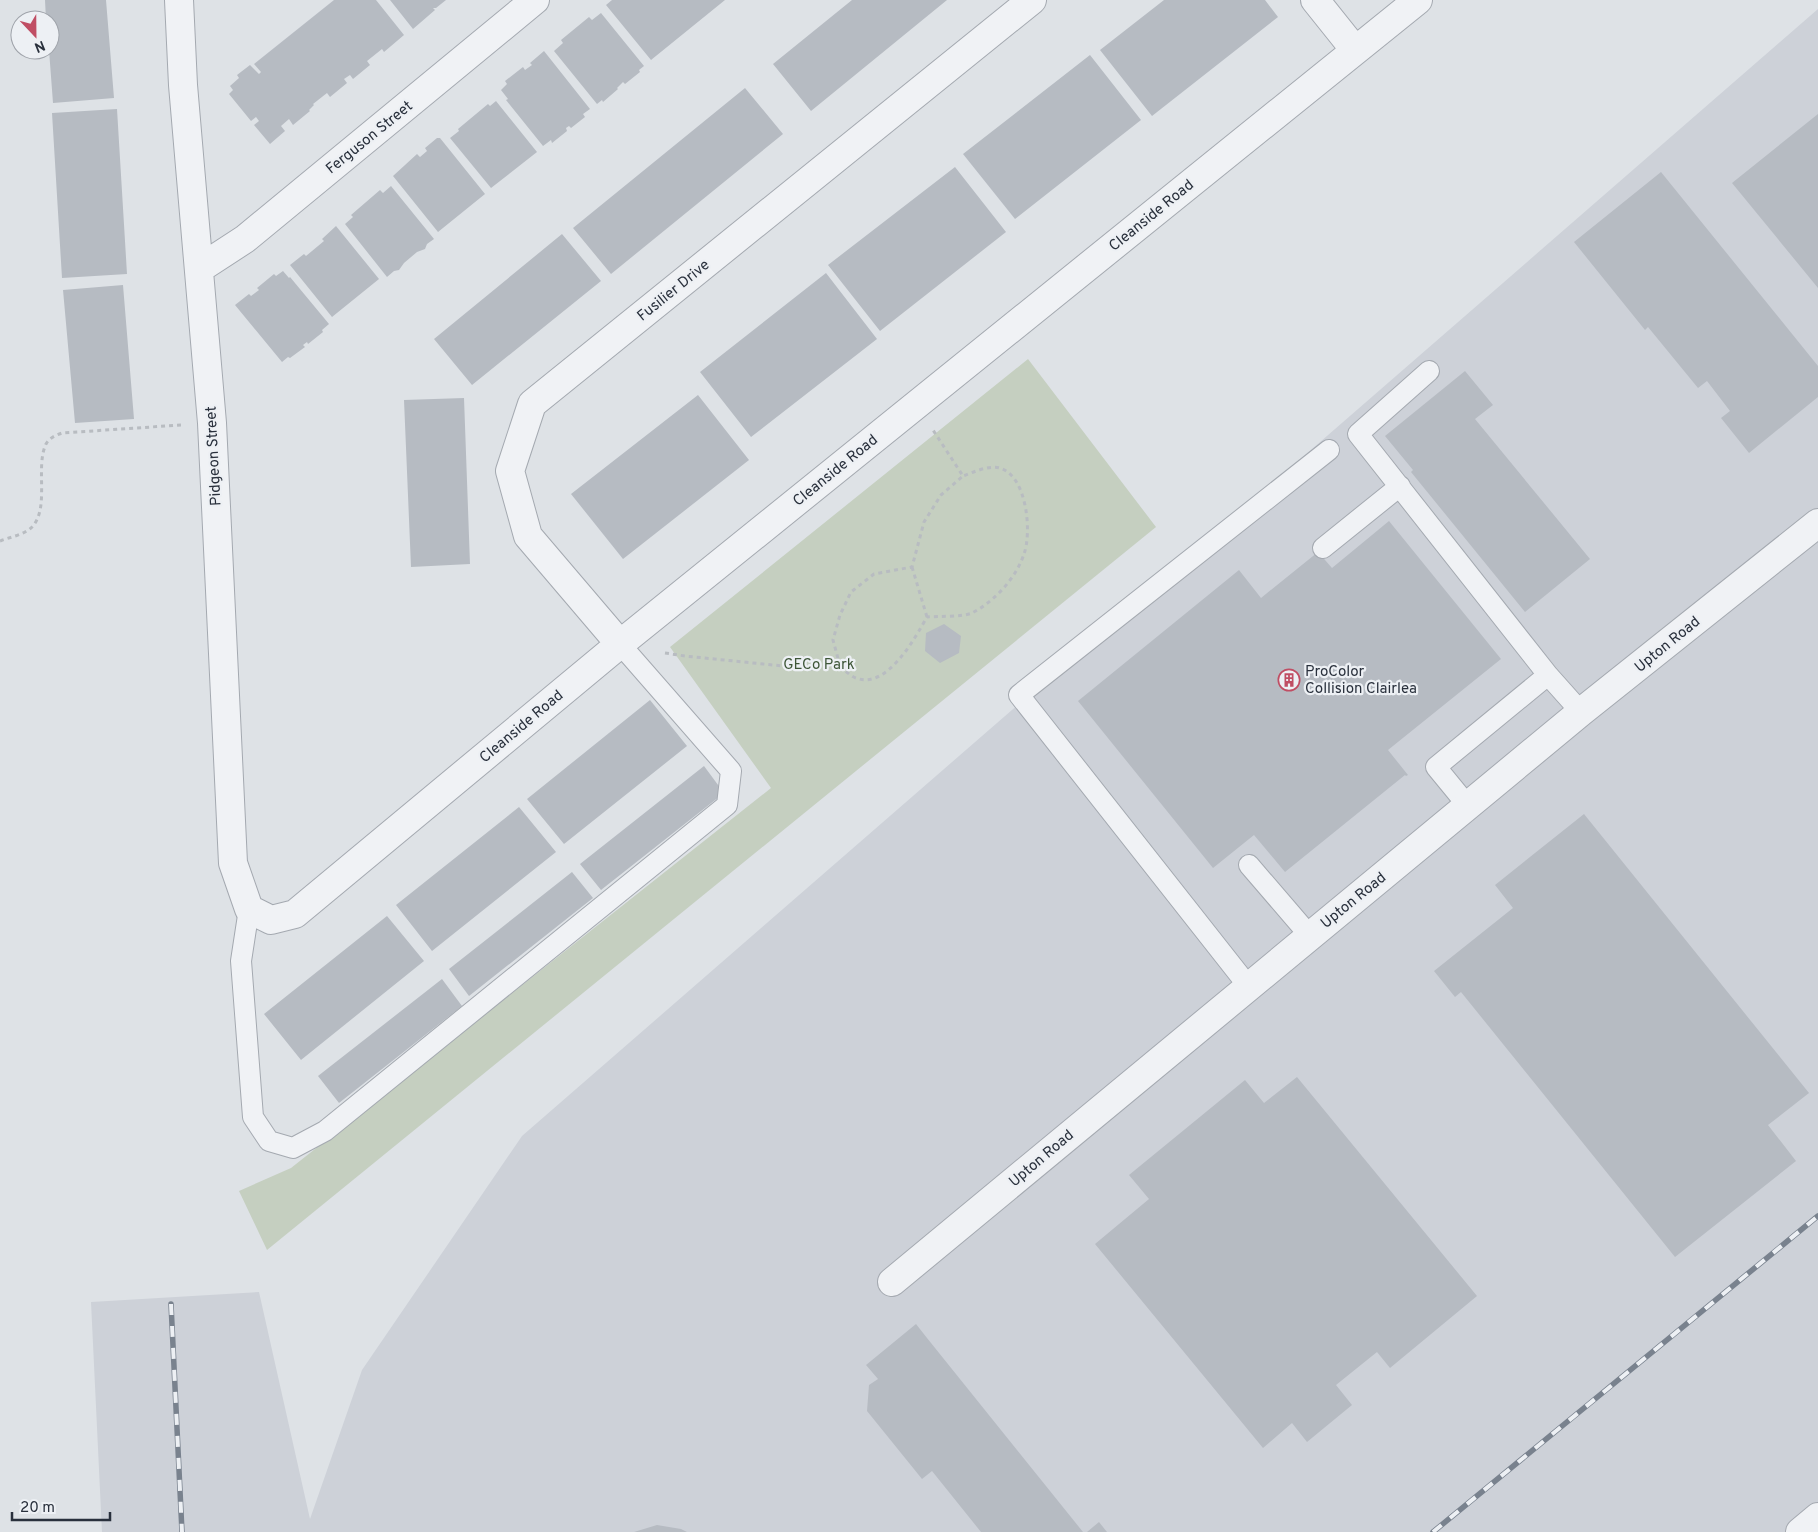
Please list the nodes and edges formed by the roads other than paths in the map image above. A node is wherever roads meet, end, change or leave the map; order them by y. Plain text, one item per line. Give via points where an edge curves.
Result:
1 (179, 0) edge
2 (535, 0) edge
3 (1032, 0) edge
4 (1315, 0) edge
5 (1418, 0) edge
6 (1355, 50) junction
7 (199, 269) junction
8 (1429, 371) dead end
9 (1329, 450) dead end
10 (1400, 486) junction
11 (1818, 523) edge
12 (1323, 548) dead end
13 (620, 644) junction
14 (1548, 675) junction
15 (1581, 712) junction
16 (1468, 806) junction
17 (1249, 865) dead end
18 (249, 909) junction
19 (1310, 936) junction
20 (1248, 987) junction
21 (892, 1282) dead end
22 (1818, 1517) edge
23 (1800, 1532) edge

1 - 7 street, Pidgeon Street
2 - 7 street, Ferguson Street via 245,239
3 - 13 street, Fusilier Drive via 532,404 510,471 528,536
4 - 6 street
5 - 6 street, Cleanside Road
6 - 13 street, Cleanside Road
7 - 18 street, Pidgeon Street via 212,423 233,863
8 - 10 lane via 1358,434
9 - 20 lane via 1019,695
10 - 12 lane
10 - 14 lane
11 - 15 street, Upton Road
13 - 18 street, Cleanside Road via 294,914 271,920
13 - 18 lane via 731,771 727,805 325,1132 293,1148 269,1141 253,1118 241,961
14 - 15 lane
14 - 16 lane via 1436,766
15 - 16 street, Upton Road
16 - 19 street, Upton Road
17 - 19 lane
19 - 20 street, Upton Road
20 - 21 street, Upton Road
22 - 23 street

